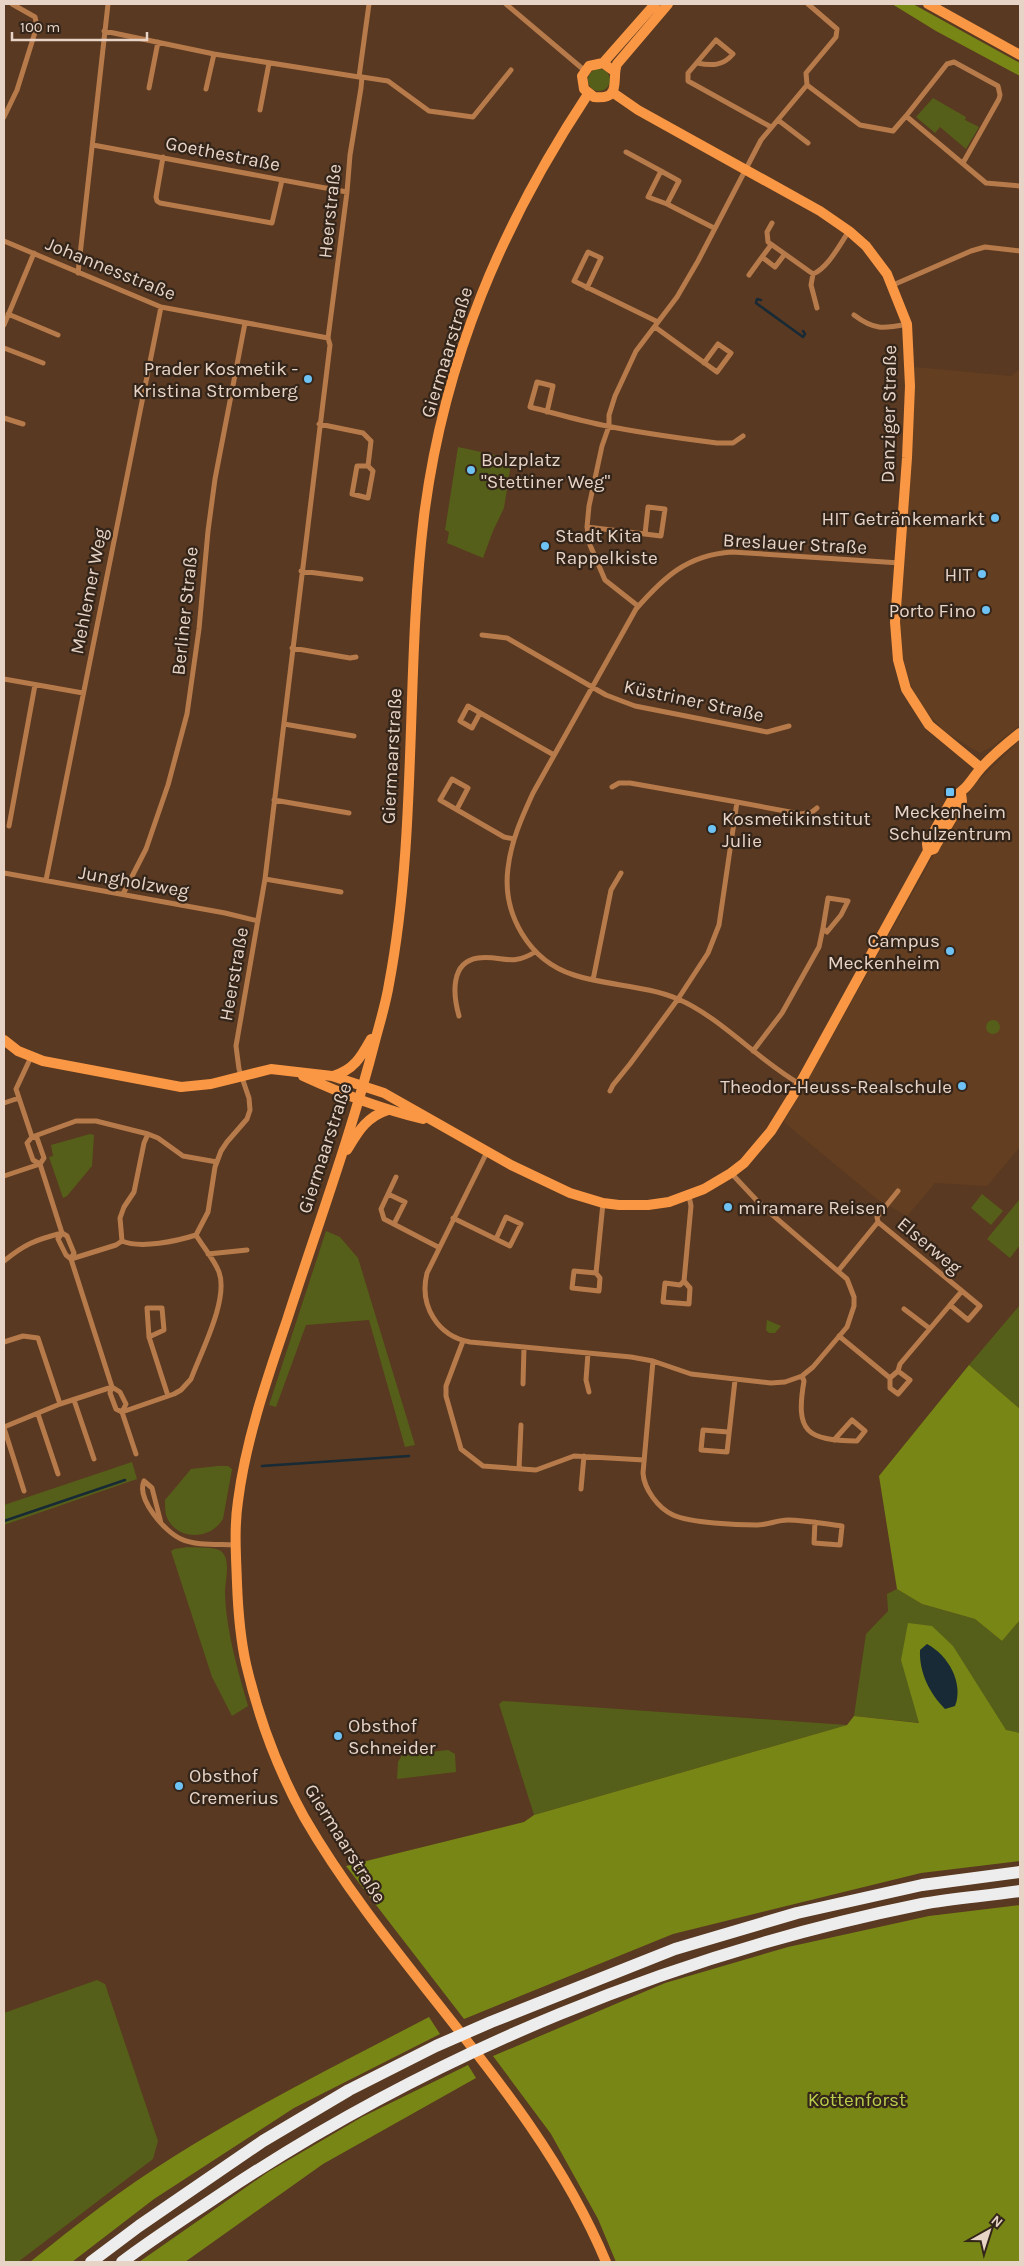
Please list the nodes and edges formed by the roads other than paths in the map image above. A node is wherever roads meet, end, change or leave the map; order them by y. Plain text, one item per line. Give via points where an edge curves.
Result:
1 (12, 4) edge
2 (108, 4) edge
3 (369, 4) edge
4 (506, 4) edge
5 (655, 4) edge
6 (668, 4) edge
7 (808, 4) edge
8 (928, 4) edge
9 (104, 31) junction
10 (158, 42) junction
11 (214, 54) junction
12 (1020, 55) edge
13 (269, 63) junction
14 (602, 63) junction
15 (697, 63) junction
16 (511, 70) dead end
17 (584, 70) junction
18 (614, 72) junction
19 (360, 77) junction
20 (808, 85) junction
21 (149, 88) dead end
22 (206, 90) dead end
23 (612, 92) junction
24 (588, 94) junction
25 (260, 110) dead end
26 (906, 116) junction
27 (4, 117) edge
28 (778, 120) junction
29 (771, 127) junction
30 (808, 143) dead end
31 (93, 145) junction
32 (626, 152) dead end
33 (163, 157) junction
34 (963, 164) junction
35 (662, 171) junction
36 (746, 171) junction
37 (282, 180) junction
38 (1020, 186) edge
39 (347, 192) junction
40 (667, 204) junction
41 (772, 224) dead end
42 (714, 228) junction
43 (850, 231) junction
44 (4, 242) edge
45 (771, 245) junction
46 (1020, 251) edge
47 (34, 254) junction
48 (784, 255) junction
49 (762, 257) junction
50 (78, 273) junction
51 (813, 274) junction
52 (749, 275) dead end
53 (892, 285) junction
54 (587, 288) junction
55 (161, 308) junction
56 (817, 308) dead end
57 (8, 314) junction
58 (854, 315) dead end
59 (245, 323) junction
60 (657, 324) junction
61 (907, 324) junction
62 (4, 325) edge
63 (58, 335) dead end
64 (328, 338) junction
65 (4, 348) edge
66 (43, 363) dead end
67 (704, 363) junction
68 (547, 412) junction
69 (4, 418) edge
70 (23, 424) dead end
71 (319, 424) junction
72 (609, 426) junction
73 (743, 436) dead end
74 (368, 466) junction
75 (587, 527) junction
76 (645, 534) junction
77 (900, 563) junction
78 (301, 571) junction
79 (360, 580) dead end
80 (638, 606) junction
81 (482, 635) dead end
82 (292, 648) junction
83 (356, 657) dead end
84 (4, 679) edge
85 (35, 685) junction
86 (593, 687) junction
87 (83, 693) junction
88 (480, 713) dead end
89 (284, 724) junction
90 (789, 726) dead end
91 (1020, 733) edge
92 (354, 736) dead end
93 (554, 755) junction
94 (980, 768) junction
95 (612, 787) dead end
96 (274, 800) junction
97 (737, 802) junction
98 (817, 808) dead end
99 (457, 809) junction
100 (349, 814) dead end
101 (9, 826) dead end
102 (514, 839) junction
103 (4, 873) edge
104 (621, 873) dead end
105 (265, 879) junction
106 (46, 880) junction
107 (341, 892) dead end
108 (123, 894) junction
109 (258, 921) junction
110 (825, 930) junction
111 (535, 952) junction
112 (593, 980) junction
113 (678, 999) junction
114 (458, 1016) dead end
115 (379, 1026) junction
116 (4, 1040) edge
117 (753, 1051) junction
118 (31, 1057) junction
119 (297, 1073) junction
120 (242, 1075) junction
121 (332, 1076) junction
122 (800, 1084) junction
123 (364, 1086) junction
124 (610, 1091) dead end
125 (19, 1098) junction
126 (359, 1100) junction
127 (4, 1103) edge
128 (388, 1110) junction
129 (432, 1122) junction
130 (148, 1134) junction
131 (32, 1137) junction
132 (487, 1152) junction
133 (216, 1162) junction
134 (40, 1164) junction
135 (339, 1164) junction
136 (731, 1173) junction
137 (4, 1176) edge
138 (396, 1177) dead end
139 (898, 1191) dead end
140 (388, 1194) junction
141 (689, 1196) junction
142 (603, 1203) junction
143 (453, 1218) junction
144 (878, 1222) junction
145 (394, 1224) junction
146 (62, 1233) junction
147 (196, 1235) junction
148 (496, 1239) junction
149 (122, 1241) junction
150 (438, 1247) junction
151 (247, 1250) dead end
152 (208, 1254) junction
153 (71, 1259) junction
154 (4, 1261) edge
155 (838, 1271) junction
156 (596, 1273) junction
157 (684, 1281) junction
158 (962, 1291) junction
159 (950, 1305) junction
160 (904, 1308) dead end
161 (930, 1328) junction
162 (839, 1336) junction
163 (149, 1337) junction
164 (463, 1341) junction
165 (4, 1342) edge
166 (524, 1347) junction
167 (588, 1353) junction
168 (653, 1362) junction
169 (898, 1371) junction
170 (802, 1376) junction
171 (890, 1378) junction
172 (734, 1380) junction
173 (523, 1384) dead end
174 (112, 1387) junction
175 (589, 1392) dead end
176 (168, 1396) junction
177 (74, 1400) junction
178 (60, 1404) junction
179 (122, 1412) junction
180 (38, 1414) junction
181 (521, 1425) dead end
182 (4, 1427) edge
183 (728, 1432) junction
184 (834, 1440) junction
185 (136, 1454) dead end
186 (584, 1456) junction
187 (94, 1459) dead end
188 (644, 1460) junction
189 (519, 1468) junction
190 (58, 1474) dead end
191 (581, 1488) dead end
192 (24, 1491) dead end
193 (815, 1522) junction
194 (161, 1523) junction
195 (235, 1544) junction
196 (1020, 1872) edge
197 (1020, 1891) edge
198 (91, 2262) edge
199 (122, 2262) edge
200 (606, 2262) edge

1 - 27 street via 35,17 37,26 17,90
2 - 9 street
3 - 19 street, Heerstraße
4 - 17 street
5 - 14 main road
6 - 18 main road via 636,39
7 - 20 street via 838,33 806,73
8 - 12 main road
9 - 10 street
9 - 31 street
10 - 11 street
10 - 21 street
11 - 13 street
11 - 22 street
13 - 19 street
13 - 25 street
14 - 17 main road
14 - 18 main road
15 - 15 street via 716,40 733,54 727,62 718,65
15 - 29 street via 687,76 690,84
16 - 19 street via 473,117 430,111 388,81
17 - 24 main road via 582,83
18 - 23 main road via 616,85
19 - 39 street, Heerstraße
20 - 26 street via 860,125 893,131
20 - 28 street
23 - 24 main road via 601,98
23 - 36 main road, Danziger Straße
24 - 115 main road, Giermaarstraße via 549,154 493,264 456,366 437,440 424,514 419,568 398,923 389,987
26 - 34 street
26 - 34 street via 947,64 954,62 998,86 999,99
28 - 29 street
28 - 30 street
29 - 36 street
31 - 33 street, Goethestraße
31 - 50 street
32 - 35 street
33 - 37 street, Goethestraße
33 - 37 street via 156,197 160,203 272,224
34 - 38 street via 986,183
35 - 40 street via 679,180
35 - 40 street via 648,197
36 - 42 street
36 - 43 main road, Danziger Straße
37 - 39 street, Goethestraße
39 - 64 street, Heerstraße
40 - 42 street
41 - 45 street via 767,232
42 - 60 street via 677,297
43 - 51 street
43 - 53 main road, Danziger Straße via 876,257
44 - 47 street, Johannesstraße
45 - 48 street
45 - 49 street
46 - 53 street via 985,248 971,251
47 - 50 street, Johannesstraße
47 - 57 street
48 - 49 street via 775,267
48 - 51 street
49 - 52 street
50 - 55 street, Johannesstraße
51 - 56 street via 811,284
53 - 61 main road, Danziger Straße
54 - 54 street via 574,281 588,252 601,258
54 - 60 street
55 - 59 street, Johannesstraße
55 - 87 street, Mehlemer Weg
57 - 62 street
57 - 63 street
58 - 61 street via 878,328
59 - 64 street, Johannesstraße
59 - 108 street, Berliner Straße via 214,488 187,714 149,842
60 - 67 street
60 - 72 street via 627,366 614,396
61 - 77 main road, Danziger Straße via 910,386
64 - 71 street, Heerstraße via 330,345
65 - 66 street
67 - 67 street via 717,372 731,353 718,344
68 - 68 street via 530,407 537,382 553,386
68 - 72 street
69 - 70 street
71 - 74 street via 368,436 371,448
71 - 78 street, Heerstraße
72 - 73 street via 717,443 733,442
72 - 75 street
74 - 74 street via 357,466 352,494 368,498 373,471
75 - 76 street
75 - 80 street via 590,545 606,580
76 - 76 street via 648,507 665,510 661,536
77 - 80 street, Breslauer Straße via 718,553 692,560 673,571
77 - 94 main road, Danziger Straße via 895,644 906,689 929,725
78 - 79 street
78 - 82 street, Heerstraße
80 - 86 street, Breslauer Straße
81 - 86 street, Küstriner Straße via 507,638
82 - 83 street
82 - 89 street, Heerstraße
84 - 85 street
85 - 87 street
85 - 101 street
86 - 90 street, Küstriner Straße via 634,706 768,732
86 - 93 street, Breslauer Straße
87 - 106 street, Mehlemer Weg
88 - 93 street
89 - 92 street
89 - 96 street, Heerstraße
91 - 94 main road
93 - 102 street, Breslauer Straße via 533,793
94 - 122 main road via 961,793 962,801 934,848 928,851
95 - 97 street via 618,783 630,783
96 - 100 street
96 - 105 street, Heerstraße
97 - 98 street via 801,814
97 - 113 street via 719,925 708,953
99 - 99 street via 440,800 452,779 468,788
99 - 102 street
102 - 111 street, Breslauer Straße via 508,869 510,907 521,933
103 - 106 street, Jungholzweg
104 - 112 street via 611,890
105 - 107 street
105 - 109 street, Heerstraße
106 - 108 street, Jungholzweg
108 - 109 street, Jungholzweg
109 - 120 street, Heerstraße via 236,1046
110 - 110 street via 828,898 848,902 841,915
110 - 117 street via 782,1013
111 - 112 street, Breslauer Straße via 557,968
111 - 114 street via 517,961 478,958 465,963 458,971 454,991
112 - 113 street, Breslauer Straße
113 - 117 street, Breslauer Straße
113 - 124 street
115 - 121 main road via 361,1059 343,1073
115 - 123 main road, Giermaarstraße
116 - 118 main road
117 - 122 street, Breslauer Straße
118 - 120 main road via 181,1086 211,1084
118 - 125 street via 16,1089
119 - 120 main road via 271,1069
119 - 121 main road
119 - 126 main road
120 - 133 street, Heerstraße via 250,1098 250,1110
121 - 123 main road
122 - 136 main road via 771,1131 744,1163
123 - 126 main road, Giermaarstraße
123 - 129 main road via 384,1093
125 - 127 street
125 - 131 street
126 - 128 main road
126 - 135 main road, Giermaarstraße
128 - 129 main road
128 - 135 main road via 364,1124
129 - 132 main road
130 - 131 street via 96,1121 76,1121
130 - 133 street via 183,1156
130 - 149 street via 134,1192 120,1218
131 - 134 street via 28,1143 33,1160
131 - 134 street via 37,1138 44,1158
132 - 142 main road via 570,1194
132 - 143 street
133 - 147 street via 208,1212
134 - 137 street
134 - 146 street
135 - 195 main road, Giermaarstraße via 260,1402 245,1460
136 - 141 main road
136 - 155 street via 762,1206
138 - 140 street
139 - 144 street, Elserweg via 877,1217
140 - 145 street via 381,1209 384,1219
140 - 145 street via 404,1202
141 - 142 main road via 648,1205
141 - 157 street via 692,1206
142 - 156 street
143 - 148 street
143 - 150 street
144 - 155 street, Elserweg
144 - 158 street, Elserweg
145 - 150 street
146 - 153 street via 67,1236 74,1253
146 - 153 street via 58,1239
146 - 154 street via 22,1246
147 - 149 street via 183,1240 131,1245
147 - 152 street
148 - 148 street via 510,1246 521,1224 506,1217
149 - 153 street
150 - 164 street via 428,1268 424,1292 432,1317 444,1331
151 - 152 street
152 - 176 street via 218,1270 221,1301 191,1379 181,1390
153 - 174 street
155 - 162 street via 847,1279 854,1306 851,1319
156 - 156 street via 600,1278 599,1291 572,1288 574,1271
157 - 157 street via 690,1288 689,1304 663,1302 665,1283 680,1285
158 - 159 street, Elserweg
158 - 159 street, Elserweg via 980,1306 968,1320
159 - 161 street, Elserweg
160 - 161 street
161 - 169 street, Elserweg via 900,1364
162 - 170 street
162 - 171 street
163 - 163 street via 147,1308 162,1308 164,1330
163 - 176 street
164 - 166 street
164 - 189 street via 446,1386 461,1449 483,1466
165 - 178 street via 23,1336 38,1338
166 - 167 street
166 - 173 street
167 - 168 street
167 - 175 street via 586,1380
168 - 172 street via 691,1374
168 - 188 street
169 - 171 street, Elserweg
169 - 171 street via 910,1380 898,1394 890,1388
170 - 172 street via 778,1382
170 - 184 street via 801,1416 816,1436
172 - 183 street
174 - 177 street
174 - 179 street via 111,1396 116,1409
174 - 179 street via 120,1392 126,1404
176 - 179 street
177 - 178 street
177 - 187 street
178 - 180 street
179 - 185 street
180 - 182 street
180 - 190 street
181 - 189 street
182 - 192 street
183 - 183 street via 727,1452 701,1450 703,1430
184 - 184 street via 857,1441 866,1431 852,1420
186 - 188 street
186 - 189 street via 565,1458 536,1470
186 - 191 street
188 - 193 street via 646,1485 672,1515 757,1525 787,1520
193 - 193 street via 842,1526 840,1545 814,1543
194 - 194 street via 152,1488 144,1481 142,1489 147,1506
194 - 195 street via 182,1540
195 - 200 main road, Giermaarstraße via 238,1612 246,1661 261,1715 302,1813 370,1915 501,2083 548,2150
196 - 198 highway via 922,1885 798,1913 675,1949 491,2022 350,2090 263,2141
197 - 199 highway via 924,1904 799,1933 678,1969 504,2037 360,2108 274,2159

